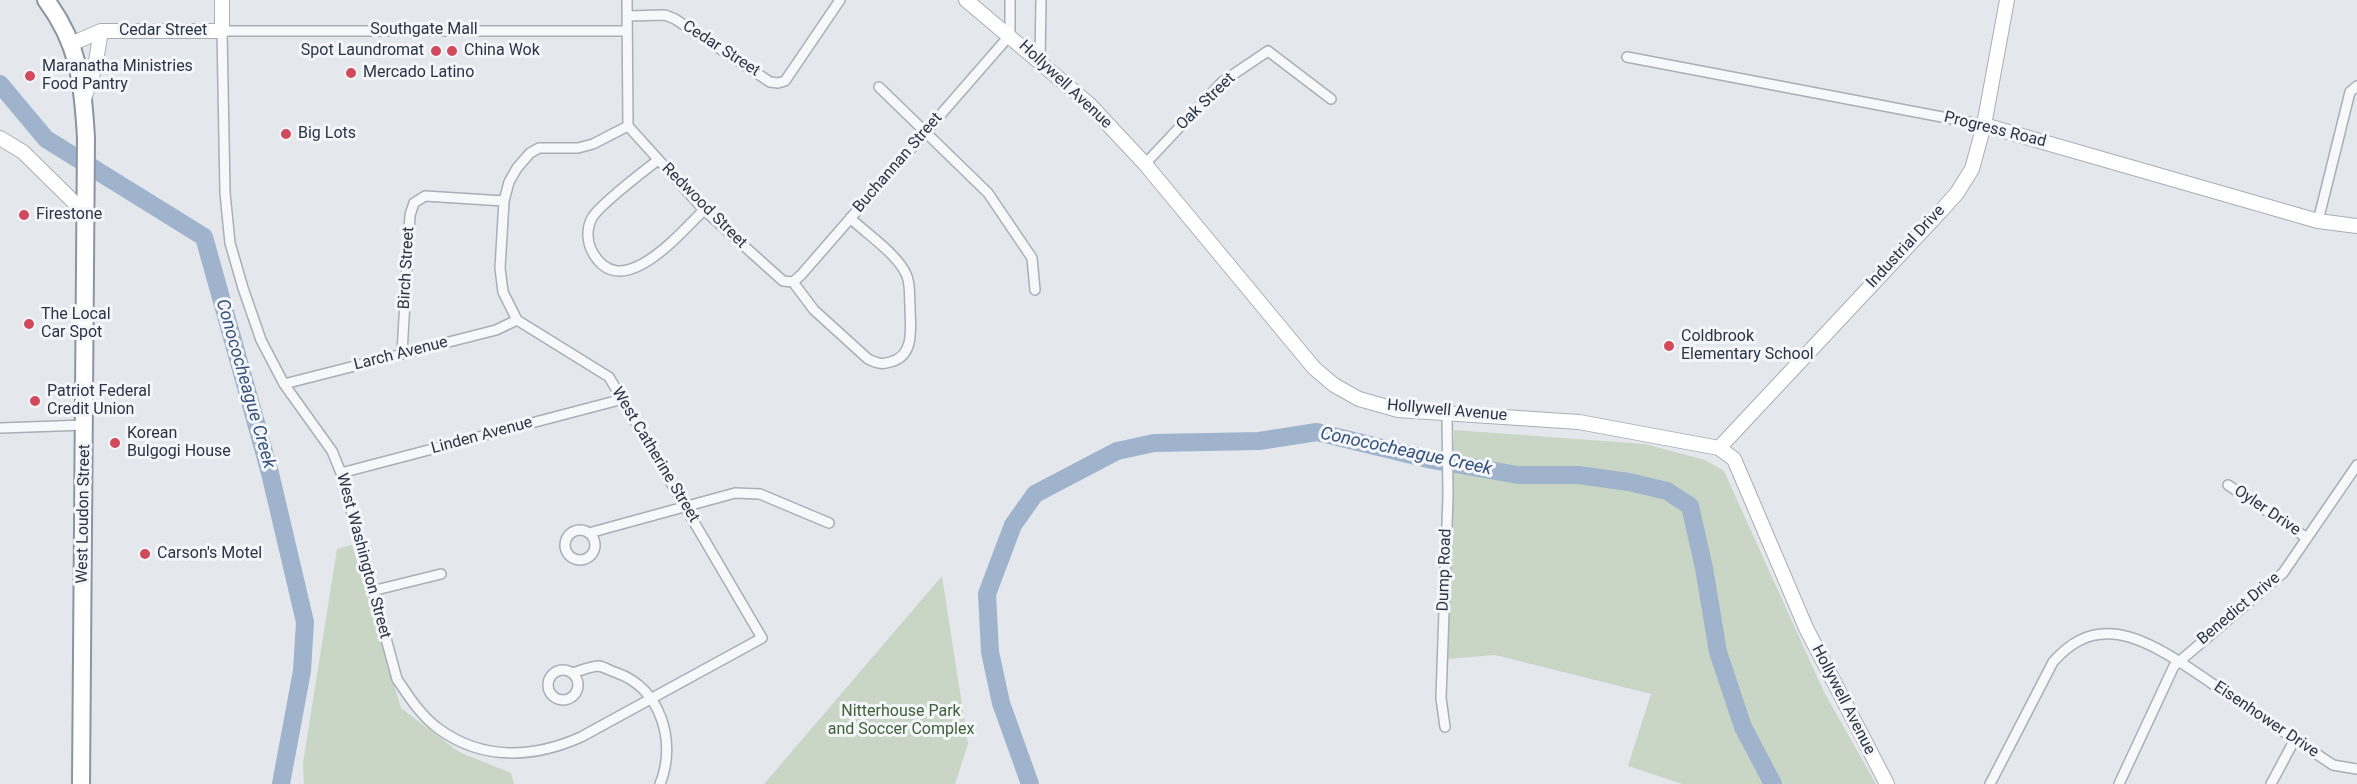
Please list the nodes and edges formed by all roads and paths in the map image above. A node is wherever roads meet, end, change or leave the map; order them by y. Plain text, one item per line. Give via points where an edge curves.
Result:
1 (46, 0) edge
2 (222, 0) edge
3 (627, 0) edge
4 (840, 0) edge
5 (966, 0) edge
6 (1010, 0) edge
7 (1041, 0) edge
8 (2007, 0) edge
9 (627, 16) junction
10 (101, 31) junction
11 (222, 31) junction
12 (627, 31) junction
13 (1010, 35) junction
14 (71, 44) junction
15 (1627, 57) dead end
16 (1040, 60) junction
17 (2357, 86) edge
18 (879, 87) dead end
19 (84, 99) junction
20 (1331, 99) dead end
21 (1984, 125) junction
22 (628, 126) junction
23 (926, 131) junction
24 (0, 138) edge
25 (658, 160) junction
26 (1145, 164) junction
27 (504, 201) junction
28 (704, 210) junction
29 (86, 214) junction
30 (850, 218) junction
31 (2318, 221) junction
32 (2357, 226) edge
33 (788, 281) junction
34 (1035, 290) dead end
35 (517, 320) junction
36 (402, 353) junction
37 (284, 384) junction
38 (623, 399) junction
39 (1447, 414) junction
40 (85, 425) junction
41 (0, 428) edge
42 (1719, 448) junction
43 (2357, 465) edge
44 (341, 473) junction
45 (2228, 485) dead end
46 (686, 507) junction
47 (829, 523) dead end
48 (589, 533) dead end
49 (2307, 538) junction
50 (441, 574) dead end
51 (372, 591) junction
52 (762, 638) joint
53 (2178, 661) junction
54 (572, 673) dead end
55 (651, 698) junction
56 (1445, 727) dead end
57 (2295, 739) junction
58 (2357, 770) edge
59 (81, 784) edge
60 (660, 784) edge
61 (1887, 784) edge
62 (1990, 784) edge
63 (2119, 784) edge
64 (2271, 784) edge

1 - 14 highway, West Loudon Street
2 - 11 street, West Washington Street
3 - 9 street
4 - 9 street, Cedar Street via 785,81 778,84 675,19 665,15
5 - 13 street, Hollywell Avenue
6 - 13 street
7 - 16 street
8 - 21 street, Industrial Drive
9 - 12 street
10 - 11 street, Cedar Street
10 - 14 street
10 - 19 street, Cedar Street
11 - 12 street, Southgate Mall
11 - 37 street, West Washington Street via 228,230 261,340
12 - 22 street
13 - 16 street, Hollywell Avenue
13 - 23 street, Buchannan Street
14 - 19 highway, West Loudon Street
15 - 21 street, Progress Road
16 - 26 street, Hollywell Avenue via 1089,104
17 - 31 street via 2350,92
18 - 23 street
19 - 29 highway, West Loudon Street
20 - 26 street, Oak Street via 1268,51 1222,82
21 - 31 street, Progress Road
21 - 42 street, Industrial Drive via 1972,169 1957,193
22 - 25 street, Redwood Street
22 - 27 street via 593,144 539,148 530,153 509,182
23 - 30 street, Buchannan Street
23 - 34 street via 988,193 1009,222 1032,258
24 - 29 street via 23,152
25 - 28 street, Redwood Street
25 - 28 street via 592,217 587,237 601,263 617,272 644,264
26 - 39 street, Hollywell Avenue via 1314,368 1334,385 1359,399 1398,410
27 - 35 street via 501,280
27 - 36 street, Birch Street via 425,196 414,202
28 - 33 street, Redwood Street
29 - 40 highway, West Loudon Street
30 - 33 street, Buchannan Street via 801,275
30 - 33 street, Redwood Street via 906,274 910,338 902,356 888,363 868,359
31 - 32 street, Progress Road
35 - 36 street, Larch Avenue via 496,330
35 - 38 street, West Catherine Street via 609,377
36 - 37 street, Larch Avenue
37 - 44 street, West Washington Street via 332,451
38 - 44 street, Linden Avenue
38 - 46 street, West Catherine Street
39 - 42 street, Hollywell Avenue via 1549,418
39 - 56 street, Dump Road via 1441,698
40 - 41 street
40 - 59 highway, West Loudon Street
42 - 61 street, Hollywell Avenue via 1734,459 1806,628
43 - 49 street, Benedict Drive
44 - 51 street, West Washington Street
45 - 49 street, Oyler Drive
46 - 47 street via 735,494 760,494
46 - 48 street
46 - 52 street, West Catherine Street
49 - 53 street, Benedict Drive via 2283,573
50 - 51 street
51 - 55 street, West Washington Street via 397,679 416,707 439,729 471,746 517,754 561,747
52 - 55 street, West Washington Street
53 - 57 street, Eisenhower Drive
53 - 62 street, Eisenhower Drive via 2139,640 2114,634 2091,634 2066,647 2053,662
53 - 63 street
54 - 55 street via 599,666 626,676
55 - 60 street via 665,727 668,749
57 - 58 street, Eisenhower Drive via 2333,765
57 - 64 street

